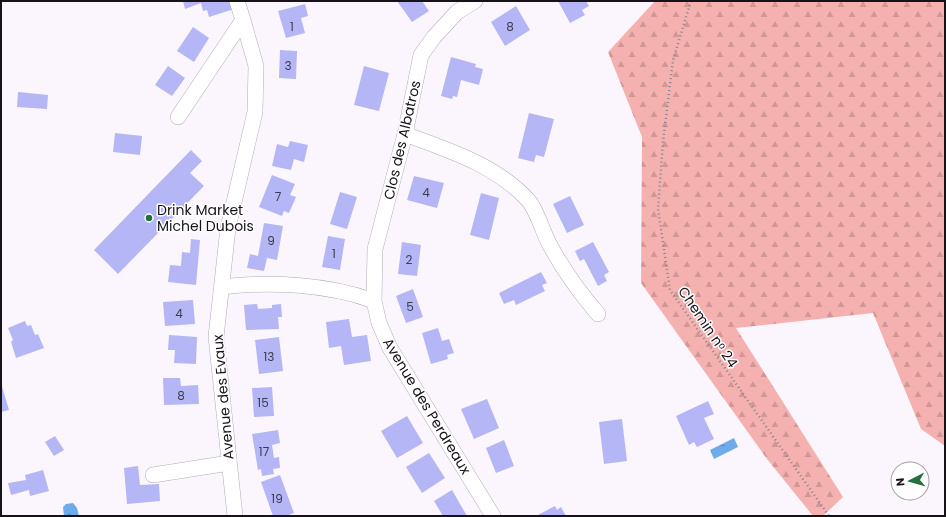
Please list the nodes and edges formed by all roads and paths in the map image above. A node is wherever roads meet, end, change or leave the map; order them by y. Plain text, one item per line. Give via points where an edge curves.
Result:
1 (237, 1) edge
2 (475, 1) edge
3 (691, 1) edge
4 (243, 20) junction
5 (178, 117) dead end
6 (405, 134) junction
7 (221, 287) junction
8 (374, 301) junction
9 (598, 314) dead end
10 (229, 463) junction
11 (153, 475) dead end
12 (235, 516) edge
13 (493, 516) edge
14 (829, 516) edge

1 - 4 street, Avenue des Evaux
2 - 6 street, Clos des Albatros via 458,12 421,55
3 - 14 path, Chemin nᵒ 24 via 673,60 658,202 670,290
4 - 5 street
4 - 7 street, Avenue des Evaux via 256,66 255,112 228,228
6 - 8 street, Clos des Albatros via 375,249
6 - 9 street via 465,156 512,185 529,201 554,252 578,291
7 - 8 street via 251,283 287,285 353,293
7 - 10 street, Avenue des Evaux via 216,337
8 - 13 street, Avenue des Perdreaux via 379,323 390,348
10 - 11 street
10 - 12 street, Avenue des Evaux

